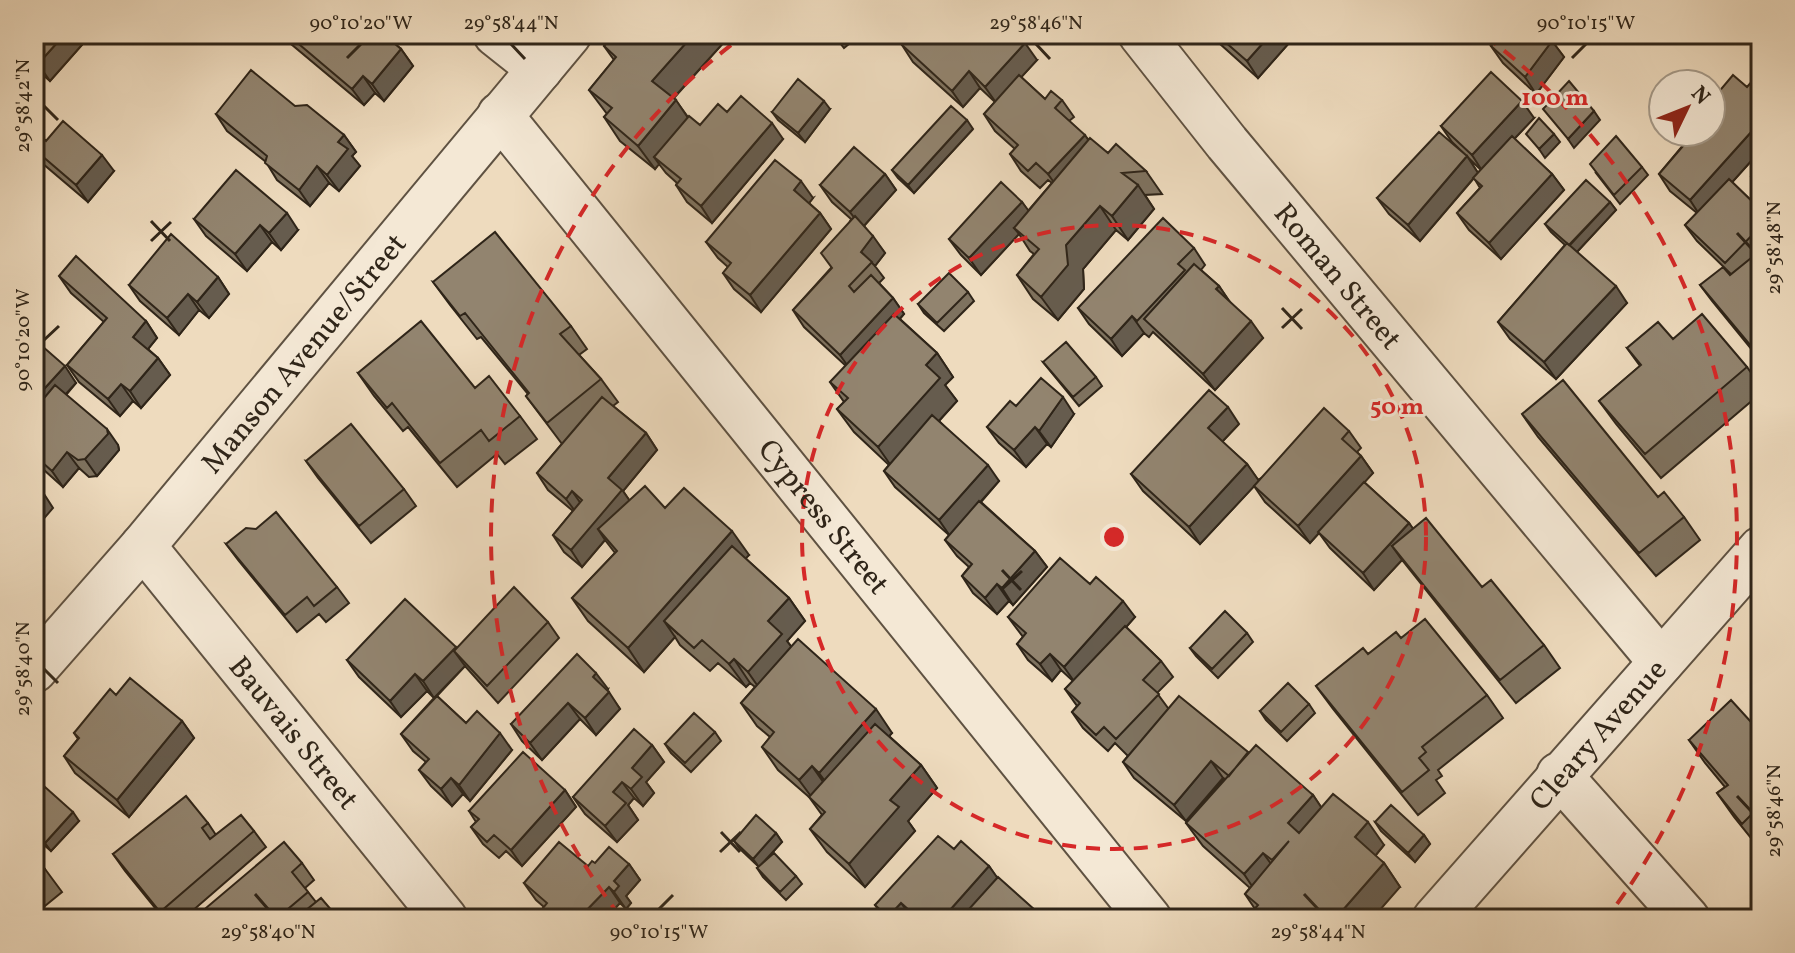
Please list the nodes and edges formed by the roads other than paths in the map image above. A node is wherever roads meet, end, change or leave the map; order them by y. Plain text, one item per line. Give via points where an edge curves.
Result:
1 (496, 34) edge
2 (569, 34) edge
3 (1141, 34) edge
4 (540, 69) junction
5 (500, 115) junction
6 (143, 546) junction
7 (1761, 549) edge
8 (1661, 662) junction
9 (34, 670) edge
10 (1559, 775) junction
11 (445, 919) edge
12 (1149, 919) edge
13 (1435, 919) edge
14 (1687, 919) edge

1 - 4 street
2 - 4 street, Manson Avenue/Street
3 - 8 street, Roman Street
4 - 5 street, Manson Avenue/Street
5 - 6 street, Manson Avenue/Street
5 - 12 street, Cypress Street
6 - 9 street, Manson Avenue/Street
6 - 11 street, Bauvais Street
7 - 8 street, Cleary Avenue
8 - 10 street, Cleary Avenue
10 - 13 street, Cleary Avenue
10 - 14 street

